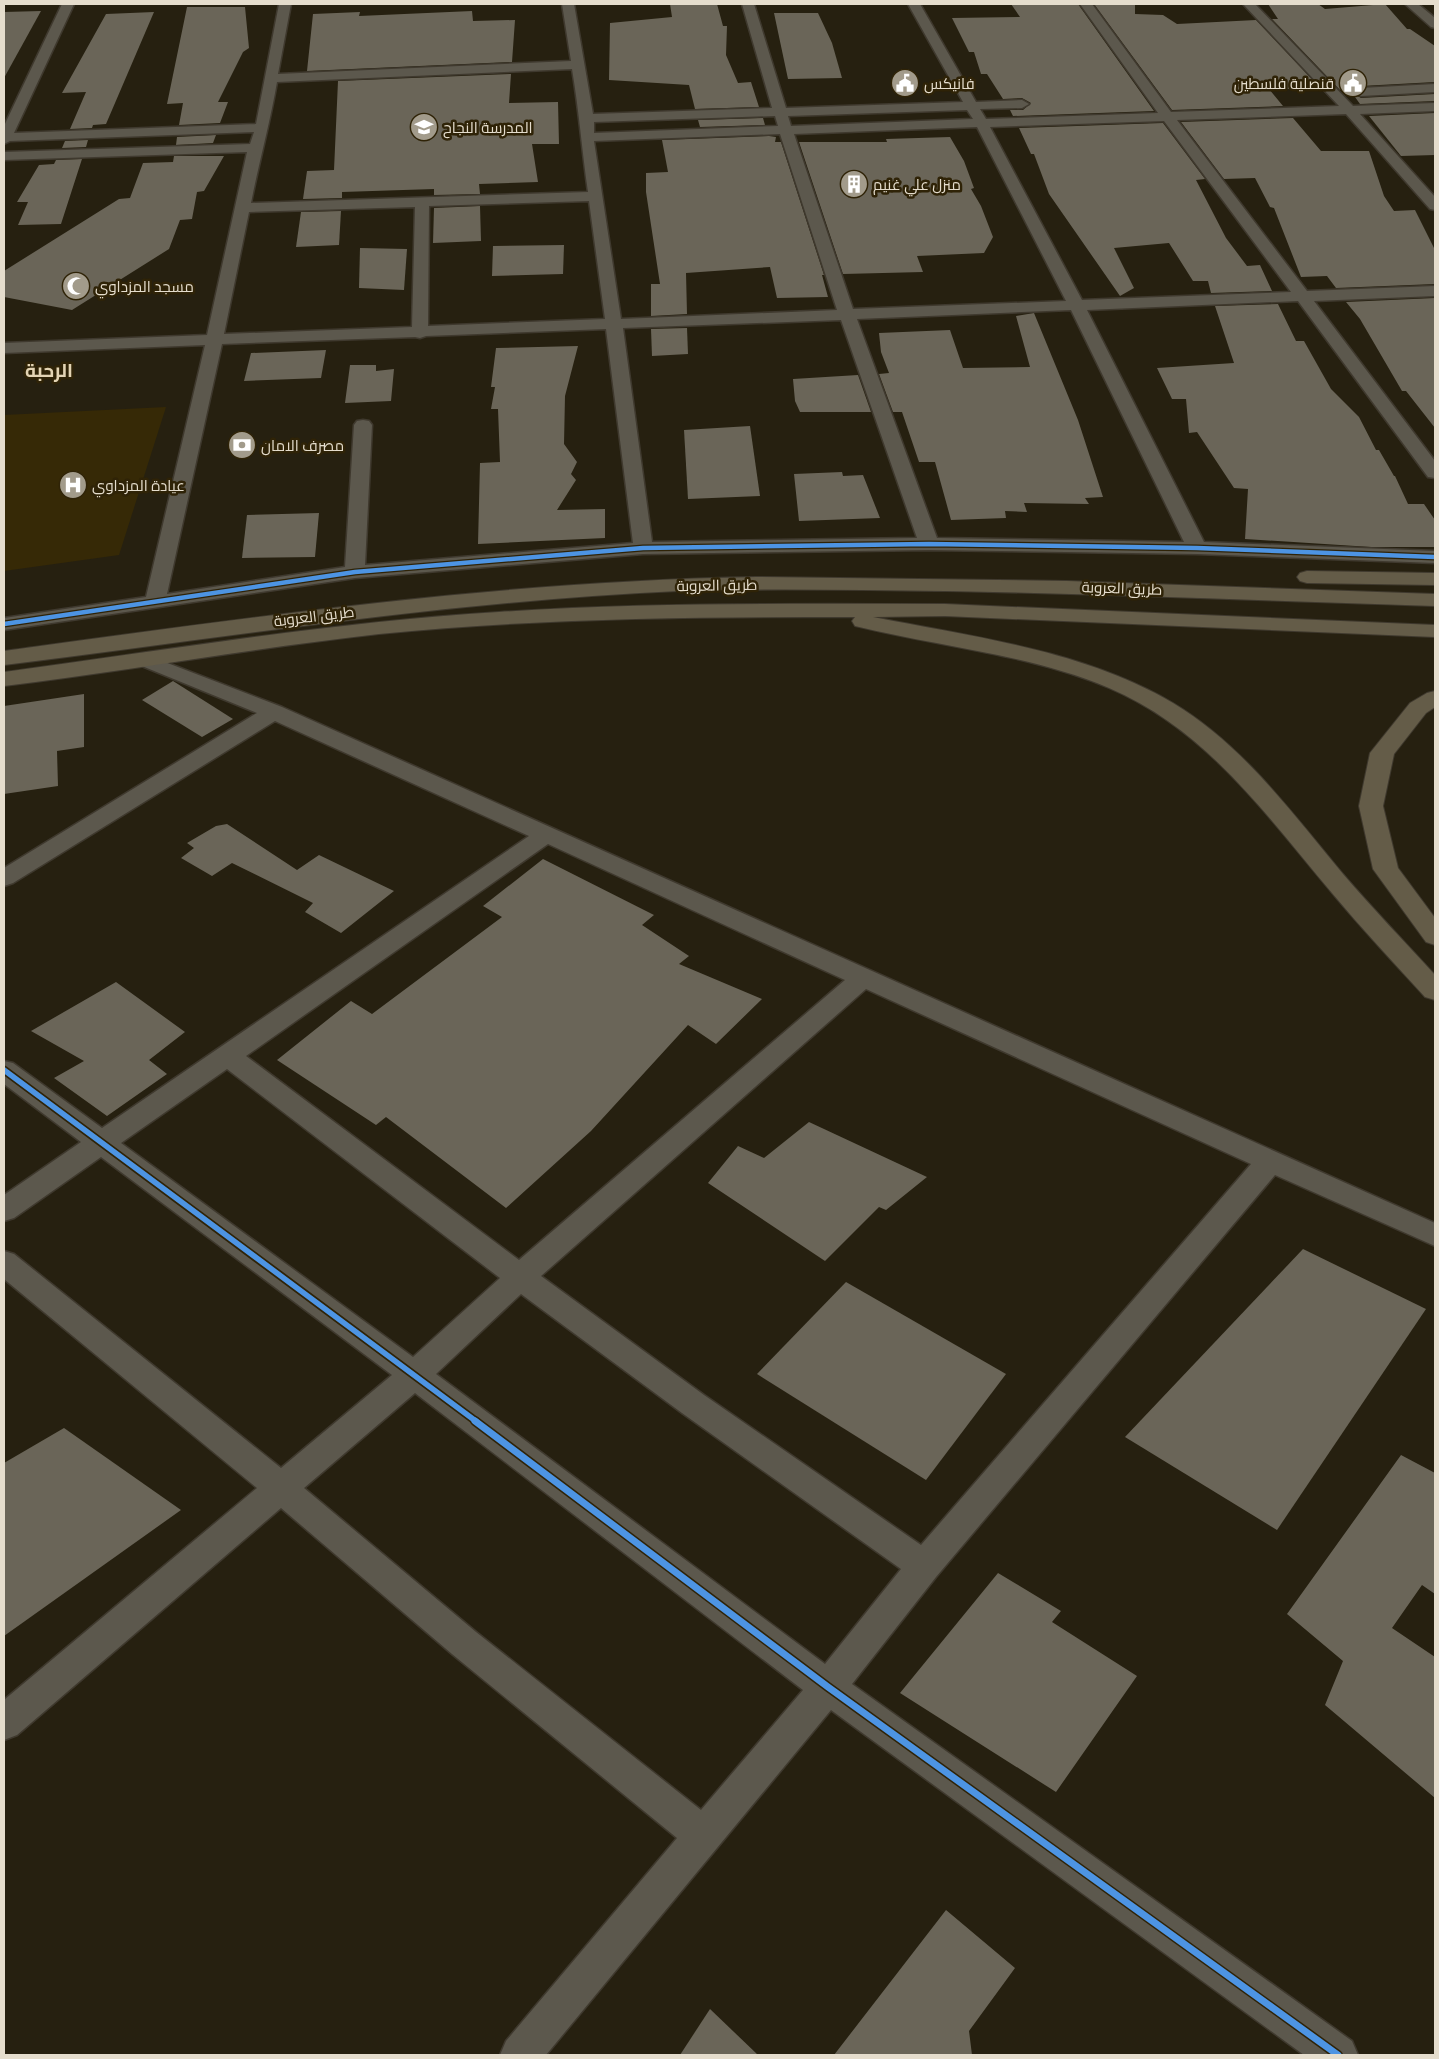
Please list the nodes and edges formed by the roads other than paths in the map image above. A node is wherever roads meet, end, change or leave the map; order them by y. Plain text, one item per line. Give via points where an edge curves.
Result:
1 (68, 4) edge
2 (285, 4) edge
3 (568, 4) edge
4 (748, 4) edge
5 (914, 4) edge
6 (1086, 4) edge
7 (1249, 4) edge
8 (1411, 4) edge
9 (1435, 24) edge
10 (577, 65) junction
11 (272, 78) junction
12 (1435, 88) edge
13 (1332, 93) junction
14 (1313, 94) dead end
15 (1175, 99) dead end
16 (1156, 100) junction
17 (1136, 101) dead end
18 (1039, 104) dead end
19 (971, 106) junction
20 (1435, 107) edge
21 (1350, 110) junction
22 (778, 111) junction
23 (1168, 117) junction
24 (587, 118) junction
25 (982, 124) junction
26 (262, 128) junction
27 (785, 131) junction
28 (587, 137) junction
29 (4, 138) edge
30 (255, 148) junction
31 (4, 156) edge
32 (596, 196) junction
33 (422, 202) junction
34 (1435, 206) edge
35 (242, 208) junction
36 (1435, 291) edge
37 (1303, 295) junction
38 (1077, 306) junction
39 (846, 315) junction
40 (613, 324) junction
41 (420, 333) junction
42 (215, 338) junction
43 (4, 348) edge
44 (363, 425) dead end
45 (1435, 473) edge
46 (929, 544) junction
47 (643, 548) junction
48 (1197, 548) junction
49 (1435, 557) edge
50 (355, 572) junction
51 (1435, 579) edge
52 (1116, 587) junction
53 (1435, 600) edge
54 (155, 602) junction
55 (796, 610) junction
56 (4, 624) edge
57 (1435, 631) edge
58 (4, 658) edge
59 (144, 660) junction
60 (4, 679) edge
61 (1435, 698) edge
62 (274, 712) junction
63 (547, 834) junction
64 (4, 878) edge
65 (1435, 936) edge
66 (864, 977) junction
67 (1435, 992) edge
68 (226, 1056) junction
69 (4, 1070) edge
70 (100, 1142) junction
71 (1271, 1160) junction
72 (4, 1210) edge
73 (1435, 1235) edge
74 (4, 1262) edge
75 (520, 1278) junction
76 (414, 1374) junction
77 (280, 1487) junction
78 (924, 1566) junction
79 (828, 1687) junction
80 (4, 1723) edge
81 (703, 1836) junction
82 (520, 2055) edge
83 (1338, 2055) edge

1 - 29 street
2 - 11 street
3 - 10 street
4 - 22 street
5 - 19 street
6 - 16 street
7 - 13 street
8 - 9 street
10 - 11 street
10 - 24 street
11 - 26 street
12 - 13 street
13 - 14 street
13 - 21 street
15 - 16 street
16 - 17 street
16 - 23 street
18 - 19 street
19 - 22 street
19 - 25 street
20 - 21 street
21 - 23 street
21 - 34 street
22 - 24 street
22 - 27 street
23 - 25 street
23 - 37 street
24 - 28 street
25 - 27 street
25 - 38 street
26 - 29 street
26 - 30 street
27 - 28 street
27 - 39 street
28 - 32 street
30 - 31 street
30 - 35 street
32 - 33 street
32 - 40 street
33 - 35 street
33 - 41 street
35 - 42 street
36 - 37 street
37 - 38 street
37 - 45 street
38 - 39 street
38 - 48 street
39 - 40 street
39 - 46 street
40 - 41 street
40 - 47 street
41 - 42 street
42 - 43 street
42 - 54 street
44 - 50 street
46 - 47 street
46 - 48 street
47 - 50 street
48 - 49 street
50 - 54 street
51 - 52 highway via 1270,578
52 - 53 highway, طريق العروبة
52 - 58 highway, طريق العروبة via 789,583 646,586 532,593 309,617
54 - 56 street
55 - 57 highway, طريق العروبة via 945,610
55 - 59 highway, طريق العروبة via 647,611 498,618 378,628
55 - 67 highway via 1027,654 1080,669 1167,709 1201,732 1261,794
59 - 60 highway, طريق العروبة
59 - 62 street
61 - 65 highway via 1418,708 1382,753 1371,806 1386,869
62 - 63 street
62 - 64 street
63 - 66 street
63 - 68 street
66 - 71 street
66 - 75 street
68 - 70 street
68 - 75 street
69 - 70 street
70 - 72 street
70 - 76 street
71 - 73 street
71 - 78 street
74 - 77 street
75 - 76 street
75 - 78 street
76 - 77 street
76 - 79 street
77 - 80 street
77 - 81 street via 464,1643
78 - 79 street
79 - 81 street
79 - 83 street
81 - 82 street

